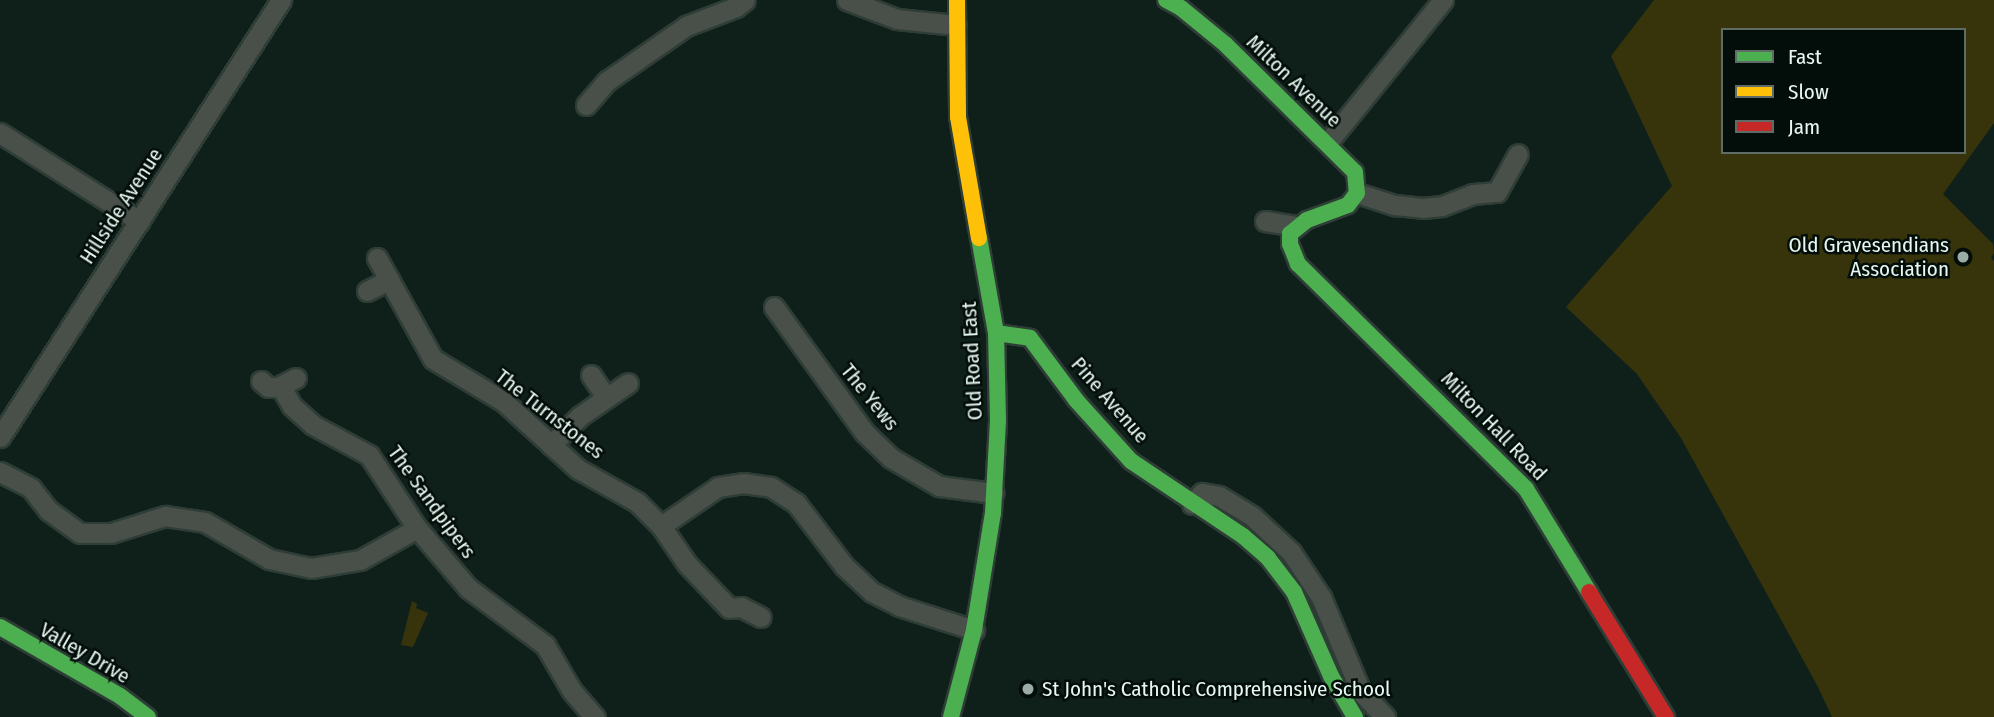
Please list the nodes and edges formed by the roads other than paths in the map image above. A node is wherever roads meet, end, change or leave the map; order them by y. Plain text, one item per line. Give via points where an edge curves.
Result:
1 (281, 0) edge
2 (745, 0) edge
3 (847, 0) edge
4 (957, 0) edge
5 (1166, 0) edge
6 (1443, 0) edge
7 (956, 24) junction
8 (586, 105) dead end
9 (0, 133) edge
10 (1328, 142) junction
11 (1518, 154) dead end
12 (1357, 192) junction
13 (1265, 220) dead end
14 (139, 221) junction
15 (1296, 226) junction
16 (377, 258) dead end
17 (389, 280) junction
18 (367, 291) dead end
19 (774, 307) dead end
20 (996, 333) junction
21 (591, 375) dead end
22 (261, 381) dead end
23 (628, 383) dead end
24 (606, 397) junction
25 (0, 437) edge
26 (551, 445) junction
27 (0, 472) edge
28 (994, 492) junction
29 (1192, 504) junction
30 (661, 526) junction
31 (417, 528) junction
32 (761, 617) dead end
33 (0, 627) edge
34 (974, 630) junction
35 (148, 717) edge
36 (595, 717) edge
37 (951, 717) edge
38 (1355, 717) edge
39 (1385, 717) edge
40 (1666, 717) edge

1 - 14 street, Hillside Avenue
2 - 8 street via 686,26 607,81
3 - 7 street via 897,19
4 - 7 street, Old Road East
5 - 10 street, Milton Avenue via 1225,44
6 - 10 street
7 - 20 street, Old Road East via 958,117
9 - 14 street
10 - 12 street, Milton Avenue via 1355,173
11 - 12 street via 1494,198 1473,194 1423,208 1384,203
12 - 15 street via 1344,208
13 - 15 street
14 - 25 street, Hillside Avenue
15 - 40 street, Milton Hall Road via 1290,244 1298,264 1526,489
16 - 17 street, The Turnstones
17 - 18 street
17 - 26 street, The Turnstones via 432,357 503,401
19 - 28 street, The Yews via 864,432 891,458 939,486
20 - 28 street, Old Road East
20 - 29 street, Pine Avenue via 1030,338 1119,449
21 - 24 street
22 - 31 street, The Sandpipers via 268,387 288,382 292,406 313,425 369,455
23 - 24 street
24 - 26 street
26 - 30 street, The Turnstones via 580,470 637,502
27 - 31 street via 31,488 48,510 80,533 111,533 165,516 205,522 269,559 311,568 360,560
28 - 34 street, Old Road East
29 - 38 street, Pine Avenue via 1243,536 1285,578
29 - 39 street via 1200,494 1215,495 1252,516 1289,550 1321,597 1363,694
30 - 32 street, The Turnstones via 687,564 728,607 743,607
30 - 34 street via 718,487 743,483 771,487 796,503 845,566 872,592 899,606
31 - 36 street, The Sandpipers via 468,588 545,645 572,691
33 - 35 street, Valley Drive
34 - 37 street, Old Road East

